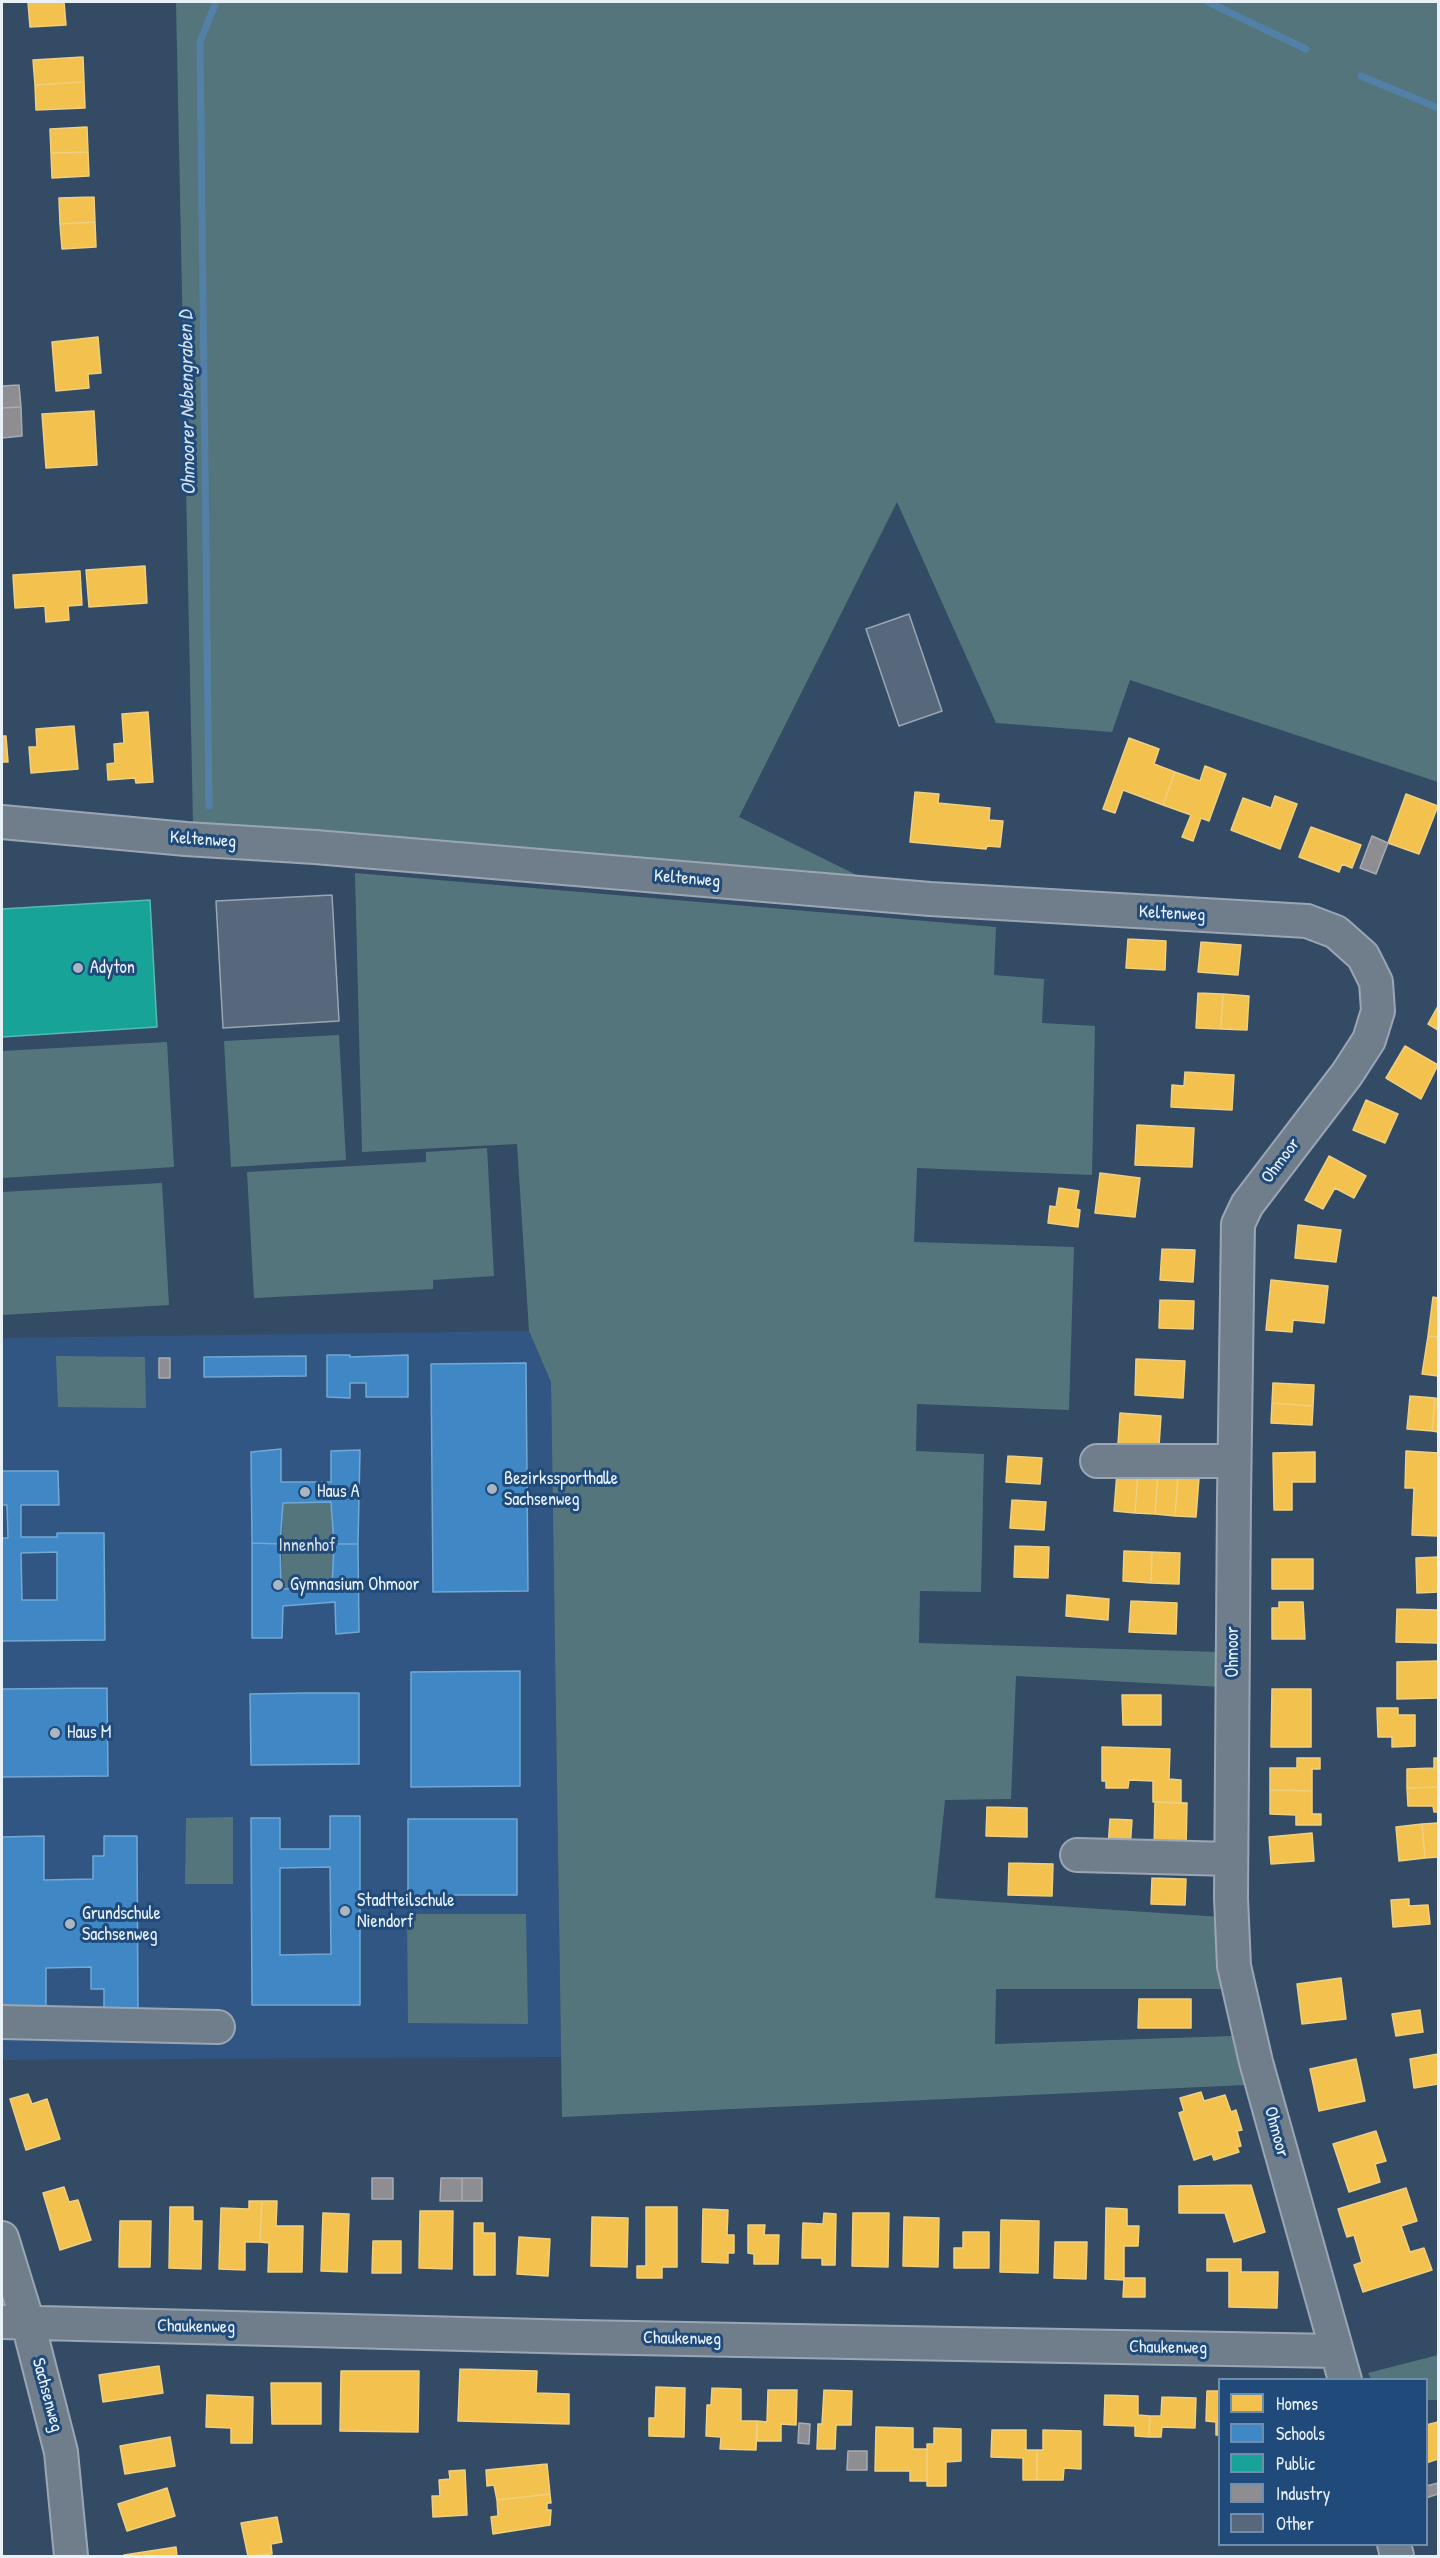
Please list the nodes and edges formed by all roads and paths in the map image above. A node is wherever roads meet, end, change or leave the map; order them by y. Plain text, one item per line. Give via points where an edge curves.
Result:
1 (2, 822) edge
2 (1363, 956) joint
3 (1096, 1461) dead end
4 (1234, 1461) junction
5 (1077, 1855) dead end
6 (1231, 1859) junction
7 (2, 2022) edge
8 (218, 2027) dead end
9 (2, 2238) edge
10 (15, 2323) edge
11 (1341, 2365) edge
12 (71, 2556) edge

1 - 2 street, Keltenweg via 930,899 1307,921 1336,932
2 - 4 street, Ohmoor via 1377,982 1378,1011 1369,1040 1247,1205 1238,1224
3 - 4 street
4 - 6 street, Ohmoor
5 - 6 street
6 - 11 street, Ohmoor via 1234,1966 1256,2062
7 - 8 street
9 - 10 street, Sachsenweg
10 - 11 street, Chaukenweg
10 - 12 street, Sachsenweg via 61,2452

